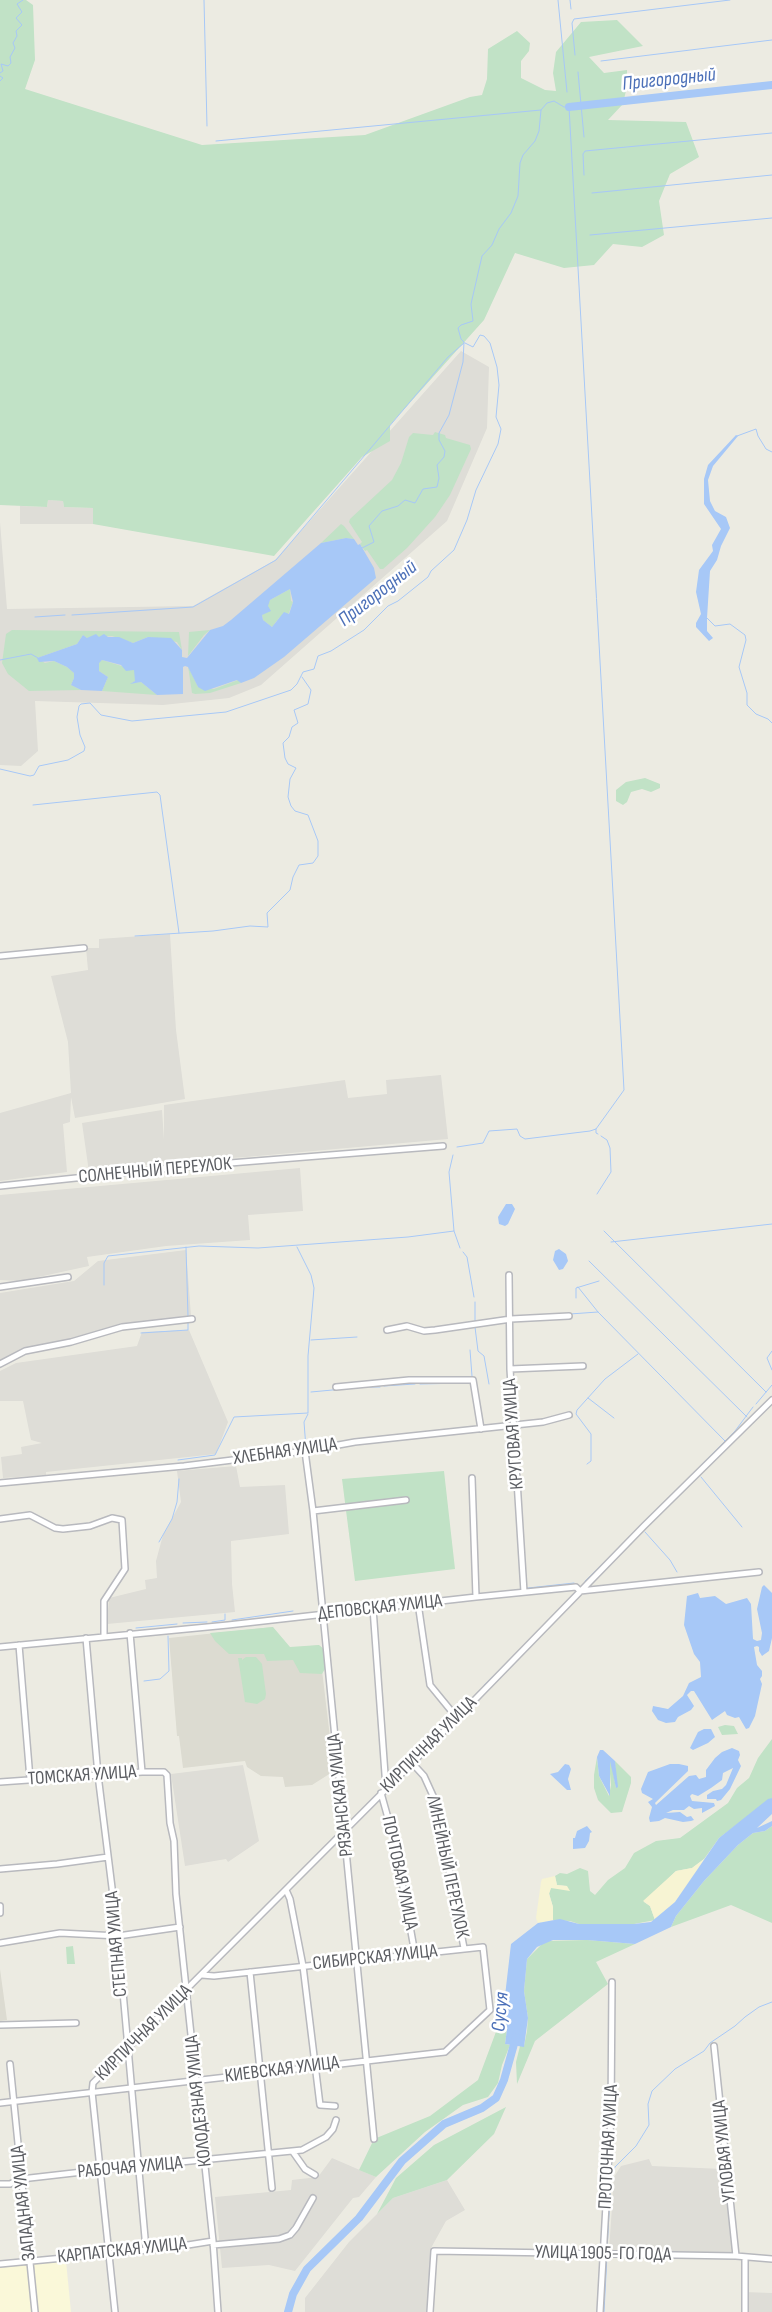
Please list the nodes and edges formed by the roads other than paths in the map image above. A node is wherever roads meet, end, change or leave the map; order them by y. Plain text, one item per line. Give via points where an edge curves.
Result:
1 (84, 948) dead end
2 (0, 956) edge
3 (443, 1146) dead end
4 (0, 1186) edge
5 (509, 1275) dead end
6 (68, 1277) dead end
7 (0, 1287) edge
8 (569, 1316) dead end
9 (192, 1319) dead end
10 (511, 1319) junction
11 (387, 1330) dead end
12 (0, 1364) edge
13 (584, 1366) dead end
14 (510, 1369) junction
15 (336, 1387) dead end
16 (771, 1404) edge
17 (569, 1415) dead end
18 (512, 1425) junction
19 (481, 1429) junction
20 (305, 1451) junction
21 (472, 1478) dead end
22 (0, 1483) edge
23 (406, 1500) dead end
24 (313, 1510) junction
25 (0, 1519) edge
26 (759, 1572) dead end
27 (580, 1591) junction
28 (524, 1592) junction
29 (476, 1597) junction
30 (418, 1604) junction
31 (373, 1608) junction
32 (323, 1613) junction
33 (130, 1633) junction
34 (104, 1636) junction
35 (86, 1638) junction
36 (19, 1645) junction
37 (0, 1647) edge
38 (457, 1718) junction
39 (412, 1763) junction
40 (142, 1772) junction
41 (164, 1772) joint
42 (98, 1775) junction
43 (30, 1780) junction
44 (0, 1782) edge
45 (386, 1788) junction
46 (381, 1793) junction
47 (344, 1830) junction
48 (108, 1857) junction
49 (0, 1869) edge
50 (286, 1890) junction
51 (0, 1906) edge
52 (0, 1913) edge
53 (180, 1927) junction
54 (118, 1936) junction
55 (0, 1942) edge
56 (464, 1948) junction
57 (415, 1954) junction
58 (357, 1960) junction
59 (303, 1966) junction
60 (250, 1972) junction
61 (202, 1975) junction
62 (612, 1982) dead end
63 (188, 1990) junction
64 (490, 2010) joint
65 (76, 2023) dead end
66 (0, 2026) edge
67 (714, 2046) dead end
68 (127, 2050) junction
69 (366, 2060) junction
70 (10, 2064) dead end
71 (314, 2065) junction
72 (260, 2072) junction
73 (196, 2081) junction
74 (131, 2087) junction
75 (92, 2092) junction
76 (13, 2102) junction
77 (0, 2103) edge
78 (334, 2106) dead end
79 (336, 2120) dead end
80 (374, 2139) dead end
81 (293, 2152) junction
82 (268, 2153) junction
83 (205, 2161) junction
84 (139, 2166) junction
85 (100, 2170) junction
86 (316, 2175) dead end
87 (21, 2179) junction
88 (0, 2184) edge
89 (272, 2188) dead end
90 (313, 2198) dead end
91 (213, 2243) junction
92 (146, 2249) junction
93 (110, 2252) junction
94 (604, 2254) junction
95 (736, 2256) junction
96 (745, 2258) junction
97 (772, 2258) edge
98 (30, 2260) junction
99 (0, 2264) edge
100 (35, 2312) edge
101 (115, 2312) edge
102 (218, 2312) edge
103 (430, 2312) edge
104 (600, 2312) edge
105 (745, 2312) edge

1 - 2 street
3 - 4 street, СОЛНЕЧНЫЙ ПЕРЕУЛОК via 180,1167
5 - 10 street, КРУГОВАЯ УЛИЦА
6 - 7 street
8 - 10 street
9 - 12 street via 122,1327 25,1351
10 - 11 street via 424,1331 407,1326
10 - 14 street, КРУГОВАЯ УЛИЦА
13 - 14 street
14 - 18 street, КРУГОВАЯ УЛИЦА
15 - 19 street via 409,1380 473,1380
16 - 27 street, КИРПИЧНАЯ УЛИЦА
17 - 18 street, ХЛЕБНАЯ УЛИЦА
18 - 19 street, ХЛЕБНАЯ УЛИЦА
18 - 28 street, КРУГОВАЯ УЛИЦА
19 - 20 street, ХЛЕБНАЯ УЛИЦА via 355,1442
20 - 22 street, ХЛЕБНАЯ УЛИЦА
20 - 24 street, РЯЗАНСКАЯ УЛИЦА
21 - 29 street
23 - 24 street
24 - 32 street, РЯЗАНСКАЯ УЛИЦА
25 - 34 street via 30,1515 63,1529 90,1526 112,1518 122,1520 125,1569 104,1601
26 - 27 street, ДЕПОВСКАЯ УЛИЦА
27 - 28 street, ДЕПОВСКАЯ УЛИЦА via 576,1587
27 - 38 street, КИРПИЧНАЯ УЛИЦА
28 - 29 street, ДЕПОВСКАЯ УЛИЦА
29 - 30 street, ДЕПОВСКАЯ УЛИЦА
30 - 31 street, ДЕПОВСКАЯ УЛИЦА
30 - 38 street via 430,1685
31 - 32 street, ДЕПОВСКАЯ УЛИЦА
31 - 45 street, ПОЧТОВАЯ УЛИЦА
32 - 33 street, ДЕПОВСКАЯ УЛИЦА
32 - 47 street, РЯЗАНСКАЯ УЛИЦА
33 - 34 street, ДЕПОВСКАЯ УЛИЦА
33 - 40 street
34 - 35 street, ДЕПОВСКАЯ УЛИЦА
35 - 36 street, ДЕПОВСКАЯ УЛИЦА
35 - 42 street, СТЕПНАЯ УЛИЦА
36 - 37 street, ДЕПОВСКАЯ УЛИЦА
36 - 43 street
38 - 39 street, КИРПИЧНАЯ УЛИЦА
39 - 45 street, КИРПИЧНАЯ УЛИЦА
39 - 56 street, ЛИНЕЙНЫЙ ПЕРЕУЛОК via 424,1776 434,1798
40 - 41 street, ТОМСКАЯ УЛИЦА
40 - 42 street, ТОМСКАЯ УЛИЦА
41 - 53 street, КОЛОДЕЗНАЯ УЛИЦА via 167,1775 174,1841
42 - 43 street, ТОМСКАЯ УЛИЦА
42 - 48 street, СТЕПНАЯ УЛИЦА
43 - 44 street, ТОМСКАЯ УЛИЦА
45 - 46 street, КИРПИЧНАЯ УЛИЦА
46 - 47 street, КИРПИЧНАЯ УЛИЦА
46 - 57 street, ПОЧТОВАЯ УЛИЦА via 395,1843
47 - 50 street, КИРПИЧНАЯ УЛИЦА
47 - 58 street, РЯЗАНСКАЯ УЛИЦА
48 - 49 street
48 - 54 street, СТЕПНАЯ УЛИЦА
50 - 59 street
50 - 61 street, КИРПИЧНАЯ УЛИЦА
51 - 52 street
53 - 54 street
53 - 63 street, КОЛОДЕЗНАЯ УЛИЦА
54 - 55 street via 60,1933
54 - 68 street, СТЕПНАЯ УЛИЦА
56 - 57 street, СИБИРСКАЯ УЛИЦА
56 - 64 street, СИБИРСКАЯ УЛИЦА via 484,1947
57 - 58 street, СИБИРСКАЯ УЛИЦА
58 - 59 street, СИБИРСКАЯ УЛИЦА
58 - 69 street, РЯЗАНСКАЯ УЛИЦА
59 - 60 street, СИБИРСКАЯ УЛИЦА
59 - 71 street
60 - 61 street, СИБИРСКАЯ УЛИЦА
60 - 72 street
61 - 63 street, КИРПИЧНАЯ УЛИЦА
62 - 94 street, ПРОТОЧНАЯ УЛИЦА via 612,2080
63 - 68 street, КИРПИЧНАЯ УЛИЦА
63 - 73 street, КОЛОДЕЗНАЯ УЛИЦА
64 - 69 street, КИЕВСКАЯ УЛИЦА via 445,2052
65 - 66 street
67 - 95 street, УГЛОВАЯ УЛИЦА
68 - 74 street, СТЕПНАЯ УЛИЦА
68 - 75 street, КИРПИЧНАЯ УЛИЦА via 93,2083
69 - 71 street, КИЕВСКАЯ УЛИЦА
69 - 80 street, РЯЗАНСКАЯ УЛИЦА
70 - 76 street, ЗАПАДНАЯ УЛИЦА
71 - 72 street, КИЕВСКАЯ УЛИЦА
71 - 78 street via 320,2105
72 - 73 street, КИЕВСКАЯ УЛИЦА
72 - 82 street
73 - 74 street, КИЕВСКАЯ УЛИЦА
73 - 83 street, КОЛОДЕЗНАЯ УЛИЦА
74 - 75 street, КИЕВСКАЯ УЛИЦА
74 - 84 street, СТЕПНАЯ УЛИЦА
75 - 76 street, КИЕВСКАЯ УЛИЦА
75 - 85 street
76 - 77 street, КИЕВСКАЯ УЛИЦА
76 - 87 street, ЗАПАДНАЯ УЛИЦА
79 - 81 street, РАБОЧАЯ УЛИЦА via 326,2137 313,2146
81 - 82 street, РАБОЧАЯ УЛИЦА
81 - 86 street via 305,2169
82 - 83 street, РАБОЧАЯ УЛИЦА
82 - 89 street
83 - 84 street, РАБОЧАЯ УЛИЦА
83 - 91 street, КОЛОДЕЗНАЯ УЛИЦА
84 - 85 street, РАБОЧАЯ УЛИЦА
84 - 92 street, СТЕПНАЯ УЛИЦА
85 - 87 street, РАБОЧАЯ УЛИЦА
85 - 93 street
87 - 88 street, РАБОЧАЯ УЛИЦА
87 - 98 street, ЗАПАДНАЯ УЛИЦА
90 - 91 street, КАРПАТСКАЯ УЛИЦА via 290,2235 279,2239
91 - 92 street, КАРПАТСКАЯ УЛИЦА
91 - 102 street, КОЛОДЕЗНАЯ УЛИЦА
92 - 93 street, КАРПАТСКАЯ УЛИЦА
93 - 98 street, КАРПАТСКАЯ УЛИЦА
93 - 101 street
94 - 95 street, УЛИЦА 1905-ГО ГОДА
94 - 103 street, УЛИЦА 1905-ГО ГОДА via 434,2251
94 - 104 street, ПРОТОЧНАЯ УЛИЦА
95 - 96 street, УЛИЦА 1905-ГО ГОДА
96 - 97 street, УЛИЦА 1905-ГО ГОДА
96 - 105 street
98 - 99 street, КАРПАТСКАЯ УЛИЦА
98 - 100 street, ЗАПАДНАЯ УЛИЦА

